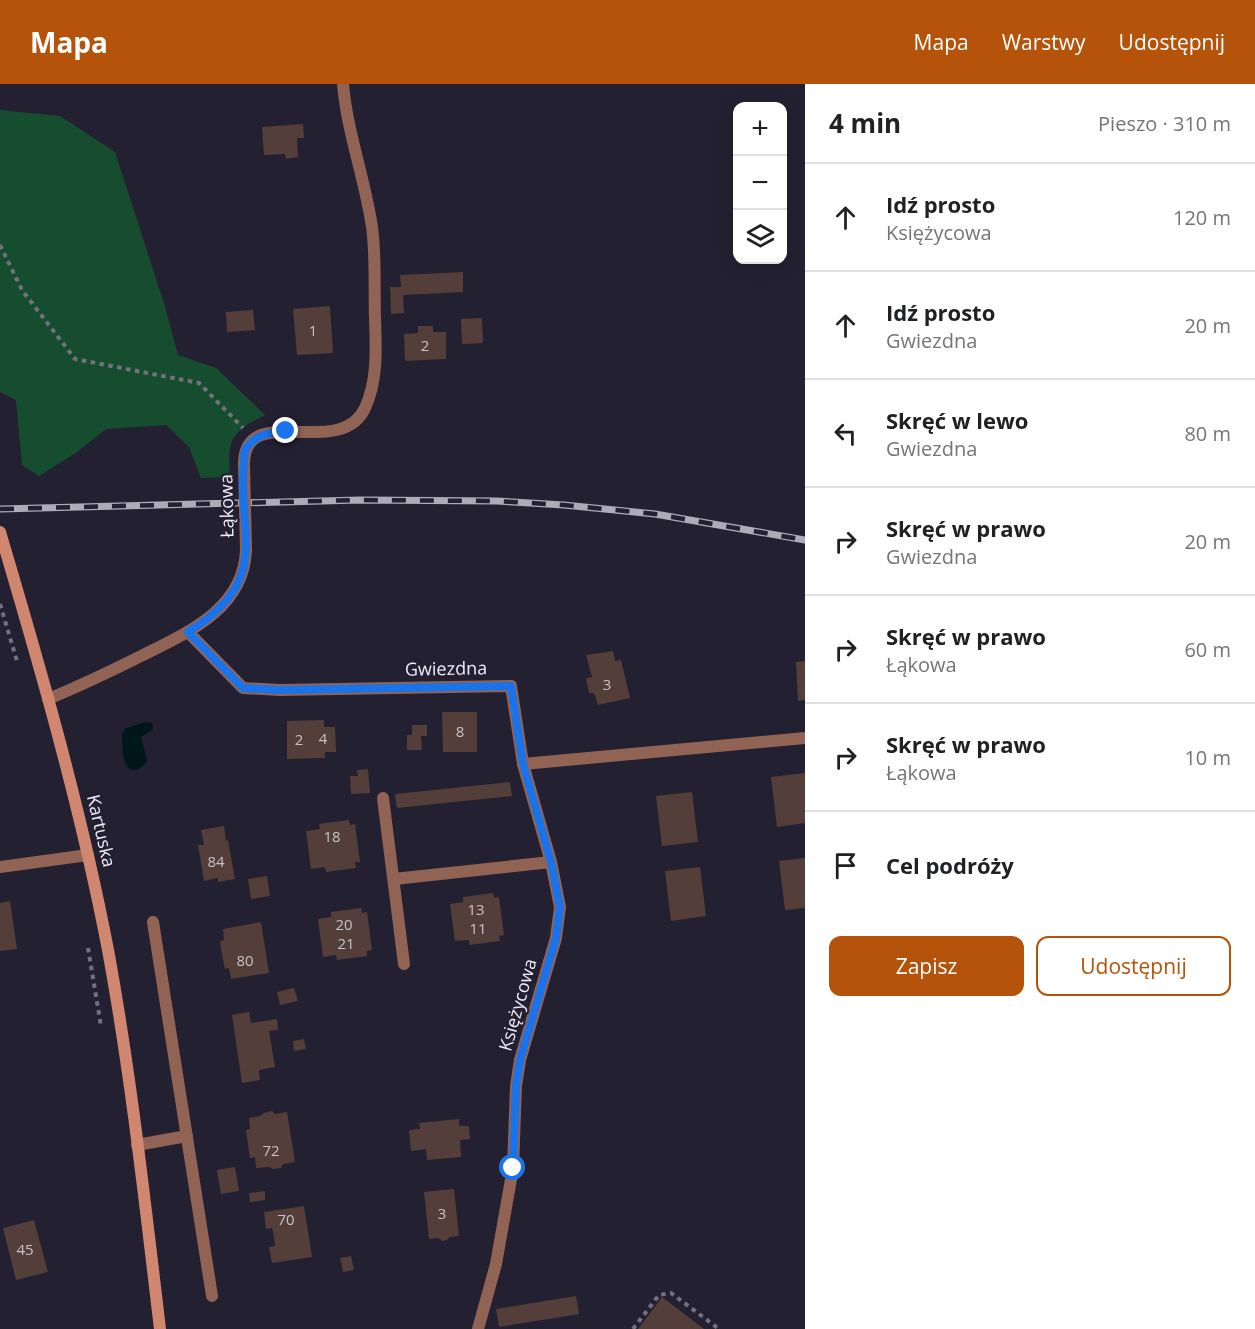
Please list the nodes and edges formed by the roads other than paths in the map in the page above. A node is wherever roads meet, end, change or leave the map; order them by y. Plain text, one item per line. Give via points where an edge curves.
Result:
1 (343, 84) edge
2 (0, 532) edge
3 (188, 632) junction
4 (48, 699) junction
5 (805, 738) edge
6 (523, 764) junction
7 (383, 798) dead end
8 (88, 855) junction
9 (551, 862) junction
10 (0, 867) edge
11 (394, 879) junction
12 (153, 922) dead end
13 (404, 964) dead end
14 (187, 1136) junction
15 (137, 1144) junction
16 (212, 1296) dead end
17 (160, 1329) edge
18 (478, 1329) edge

1 - 3 street, Łąkowa, bridge via 372,228 374,380 365,408 348,427 327,432 264,434 245,450 246,550 241,580 210,617
2 - 4 main road, Kartuska
3 - 4 street, Łąkowa
3 - 6 street, Gwiezdna via 243,688 511,686
4 - 8 main road, Kartuska
5 - 6 street
6 - 9 street, Księżycowa
7 - 11 street
8 - 10 street
8 - 15 main road, Kartuska via 108,952
9 - 11 street
9 - 18 street, Księżycowa via 560,907 556,938 520,1060 513,1168 496,1264
11 - 13 street
12 - 14 street
14 - 15 street
14 - 16 street
15 - 17 main road, Kartuska

